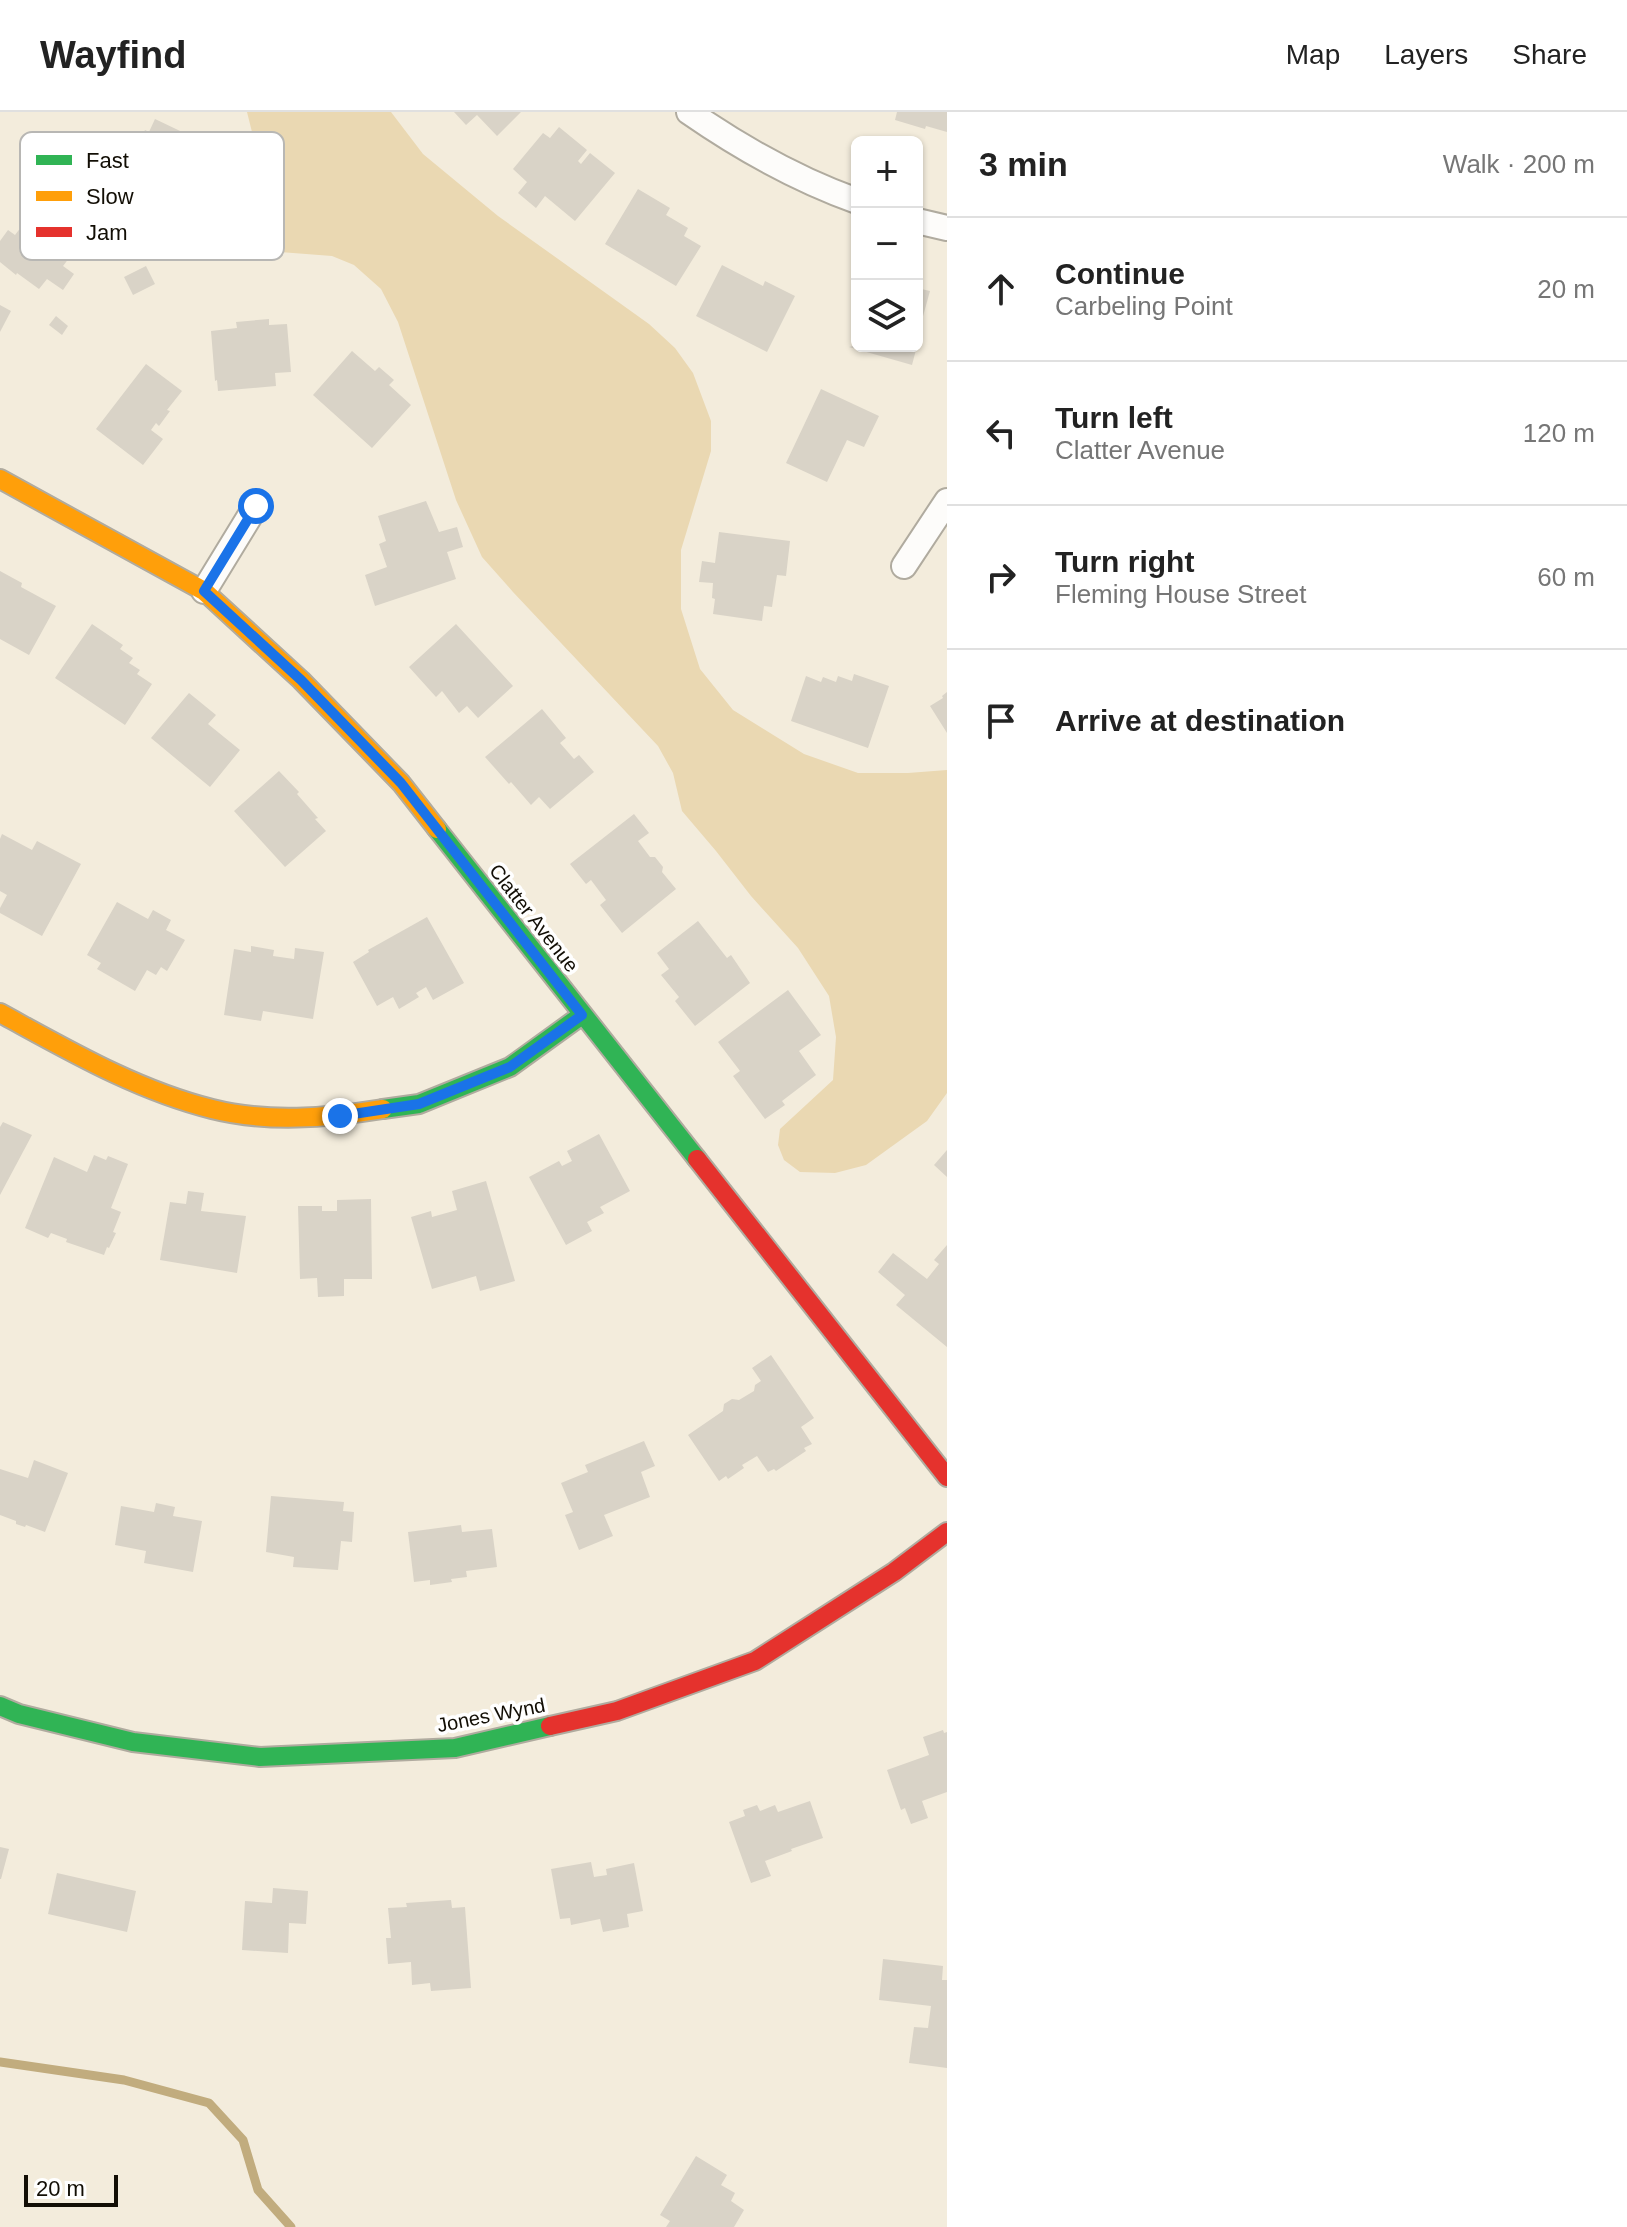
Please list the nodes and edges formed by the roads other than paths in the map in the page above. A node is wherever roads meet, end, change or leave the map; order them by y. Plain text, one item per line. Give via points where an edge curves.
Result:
1 (689, 112) edge
2 (851, 198) edge
3 (923, 222) edge
4 (947, 228) edge
5 (0, 479) edge
6 (947, 501) edge
7 (256, 506) dead end
8 (904, 566) dead end
9 (204, 591) junction
10 (0, 1013) edge
11 (582, 1015) junction
12 (947, 1477) edge
13 (947, 1532) edge
14 (0, 1706) edge

1 - 2 street via 784,169
3 - 4 street
5 - 9 street, Clatter Avenue
6 - 8 street
7 - 9 street
9 - 11 street, Clatter Avenue via 401,783
10 - 11 street via 152,1091 214,1110 277,1118 340,1116 419,1104 510,1067
11 - 12 street, Clatter Avenue
13 - 14 street, Jones Wynd via 755,1661 617,1711 455,1748 260,1757 133,1742

